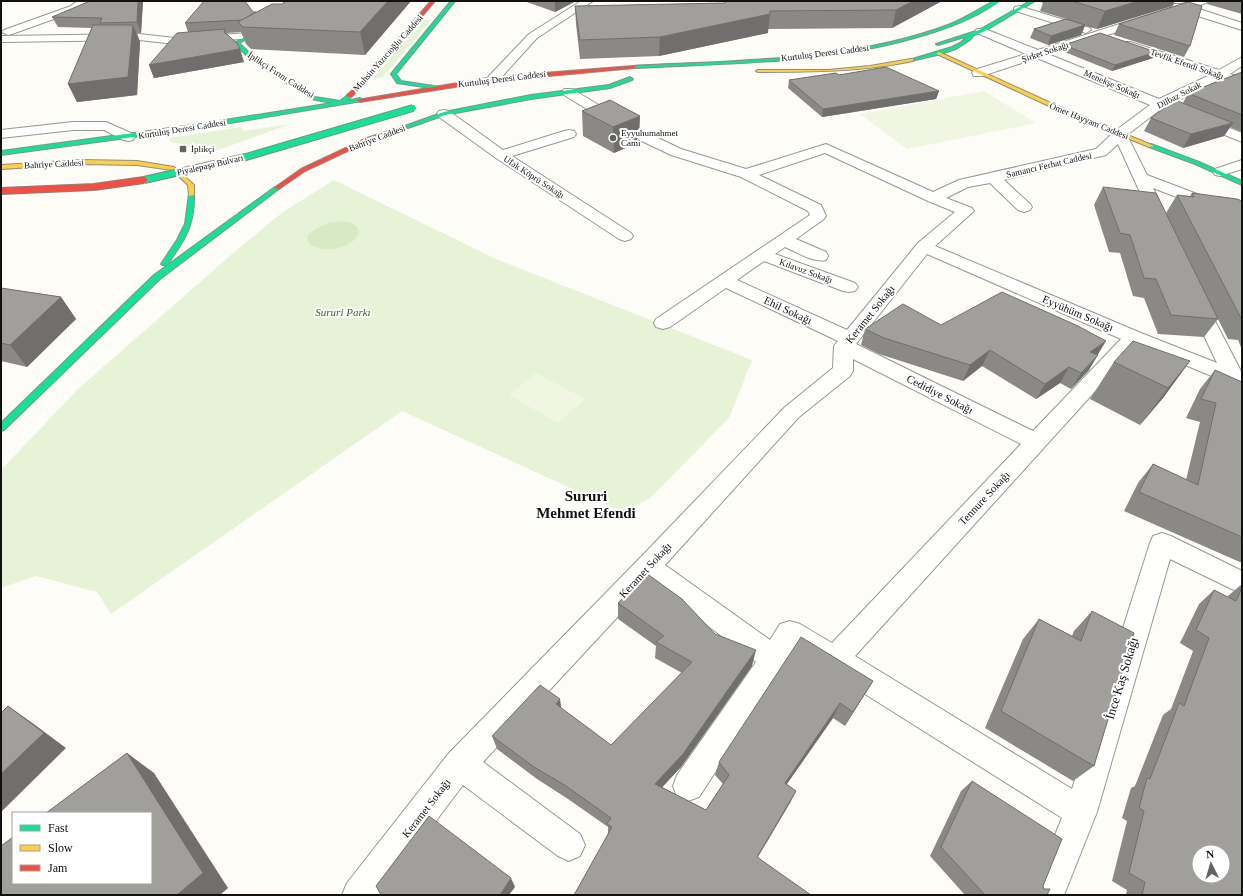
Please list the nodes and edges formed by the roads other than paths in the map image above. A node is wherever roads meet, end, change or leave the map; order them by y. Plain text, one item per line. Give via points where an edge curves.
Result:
1 (83, 1) edge
2 (305, 1) edge
3 (433, 1) edge
4 (453, 1) edge
5 (588, 1) edge
6 (998, 1) edge
7 (1033, 1) edge
8 (1161, 1) edge
9 (1202, 1) edge
10 (1181, 7) junction
11 (1019, 9) junction
12 (422, 13) junction
13 (442, 14) junction
14 (1242, 27) edge
15 (976, 32) junction
16 (1098, 34) junction
17 (1, 35) edge
18 (249, 36) junction
19 (1, 39) edge
20 (939, 53) junction
21 (1040, 54) junction
22 (1242, 61) edge
23 (758, 71) junction
24 (746, 72) dead end
25 (978, 73) junction
26 (393, 74) junction
27 (1220, 75) junction
28 (367, 76) junction
29 (493, 79) junction
30 (634, 79) joint
31 (1242, 82) edge
32 (552, 85) dead end
33 (437, 87) junction
34 (568, 92) junction
35 (341, 103) junction
36 (1160, 104) junction
37 (417, 107) dead end
38 (444, 114) junction
39 (1, 134) edge
40 (569, 134) dead end
41 (1120, 134) junction
42 (128, 137) junction
43 (1242, 138) edge
44 (1, 153) edge
45 (501, 155) junction
46 (1242, 164) edge
47 (1, 167) edge
48 (1220, 172) junction
49 (746, 174) junction
50 (995, 178) junction
51 (1140, 178) junction
52 (1242, 183) edge
53 (1, 191) edge
54 (933, 198) junction
55 (1024, 207) dead end
56 (1242, 217) edge
57 (1166, 233) edge
58 (625, 236) dead end
59 (784, 240) junction
60 (924, 247) junction
61 (763, 255) junction
62 (820, 256) dead end
63 (157, 277) junction
64 (726, 281) junction
65 (849, 287) dead end
66 (1192, 292) edge
67 (663, 323) dead end
68 (1134, 337) junction
69 (847, 343) junction
70 (1233, 377) junction
71 (1242, 393) edge
72 (1, 428) edge
73 (1036, 442) junction
74 (648, 567) junction
75 (1242, 583) edge
76 (774, 659) junction
77 (835, 659) junction
78 (460, 764) junction
79 (688, 786) dead end
80 (1081, 812) junction
81 (569, 845) dead end
82 (359, 895) edge
83 (1047, 895) edge

1 - 17 street via 68,10
2 - 18 main road, İplikçi Fırını Caddesi via 297,10
3 - 12 main road, Muhsin Yazıcıoğlu Caddesi
4 - 13 main road, Muhsin Yazıcıoğlu Caddesi
5 - 29 street via 533,36
6 - 29 main road, Kurtuluş Deresi Caddesi via 950,26 893,44 860,50 792,58 574,71
7 - 11 main road, Kurtuluş Deresi Caddesi
8 - 10 street
9 - 10 street, Şirket Sokağı
10 - 14 street
10 - 16 street, Şirket Sokağı
11 - 15 main road, Kurtuluş Deresi Caddesi
11 - 16 street, Tevfik Efendi Sokağı
12 - 13 main road
12 - 28 main road, Muhsin Yazıcıoğlu Caddesi
13 - 26 main road, Muhsin Yazıcıoğlu Caddesi
15 - 20 main road via 960,46
15 - 21 street, Menekşe Sokağı
15 - 23 main road, Kurtuluş Deresi Caddesi via 892,55 839,64
16 - 21 street, Şirket Sokağı
16 - 27 street, Tevfik Efendi Sokağı
18 - 19 street via 175,41 139,37
18 - 35 main road, İplikçi Fırını Caddesi via 236,43 253,59 313,98
20 - 23 main road via 865,68 814,72
20 - 25 main road, Ömer Hayyam Caddesi
21 - 25 street, Şirket Sokağı
21 - 36 street, Menekşe Sokağı
22 - 27 street, Dilbaz Sokak
23 - 24 main road, Kurtuluş Deresi Caddesi
25 - 41 main road, Ömer Hayyam Caddesi
26 - 28 main road via 389,79 381,80 369,79
26 - 33 main road, Muhsin Yazıcıoğlu Caddesi via 399,82
27 - 31 street, Tevfik Efendi Sokağı
27 - 36 street, Dilbaz Sokak
28 - 35 main road, Muhsin Yazıcıoğlu Caddesi
29 - 33 main road, Kurtuluş Deresi Caddesi
30 - 32 main road, Kurtuluş Deresi Caddesi
30 - 34 main road, Bahriye Caddesi via 610,86
33 - 35 main road, Kurtuluş Deresi Caddesi
34 - 38 main road, Bahriye Caddesi
34 - 49 street via 632,131 670,149
35 - 42 main road, Kurtuluş Deresi Caddesi
36 - 41 street, Dilbaz Sokak
36 - 43 street, Menekşe Sokağı
37 - 53 main road, Piyalepaşa Bulvarı, bridge via 230,162 168,175 107,186
38 - 45 street, Ufak Köprü Sokağı
38 - 63 main road, Bahriye Caddesi via 369,139 303,170
39 - 42 street via 72,126 106,126
40 - 45 street
41 - 48 main road, Ömer Hayyam Caddesi
41 - 50 street, Samancı Ferhat Caddesi via 1101,152
41 - 51 street
42 - 44 main road, Kurtuluş Deresi Caddesi
45 - 58 street, Ufak Köprü Sokağı
46 - 48 street
47 - 63 main road, Bahriye Caddesi via 81,162 137,162 174,169 191,185 192,210 187,230
48 - 52 main road, Ömer Hayyam Caddesi
49 - 54 street via 826,148
49 - 59 street via 815,208 818,216
50 - 54 street, Samancı Ferhat Caddesi via 964,183
50 - 55 street
51 - 56 street
51 - 57 street
54 - 60 street, Keramet Sokağı via 966,211
59 - 61 street
59 - 62 street
60 - 68 street, Eyyühüm Sokağı
60 - 69 street, Keramet Sokağı
61 - 64 street
61 - 65 street, Kılavuz Sokağı
63 - 72 main road, Bahriye Caddesi
64 - 67 street
64 - 69 street, Ehil Sokağı
66 - 70 street
68 - 70 street, Eyyühüm Sokağı
68 - 73 street, Tennure Sokağı
69 - 73 street, Cedidiye Sokağı
69 - 74 street, Keramet Sokağı via 843,371 792,412
70 - 71 street
73 - 77 street, Tennure Sokağı
74 - 76 street
74 - 78 street, Keramet Sokağı
75 - 80 street, İnce Kaş Sokağı via 1162,543
76 - 77 street via 790,633
76 - 79 street
77 - 80 street
78 - 81 street
78 - 82 street, Keramet Sokağı
80 - 83 street, İnce Kaş Sokağı

